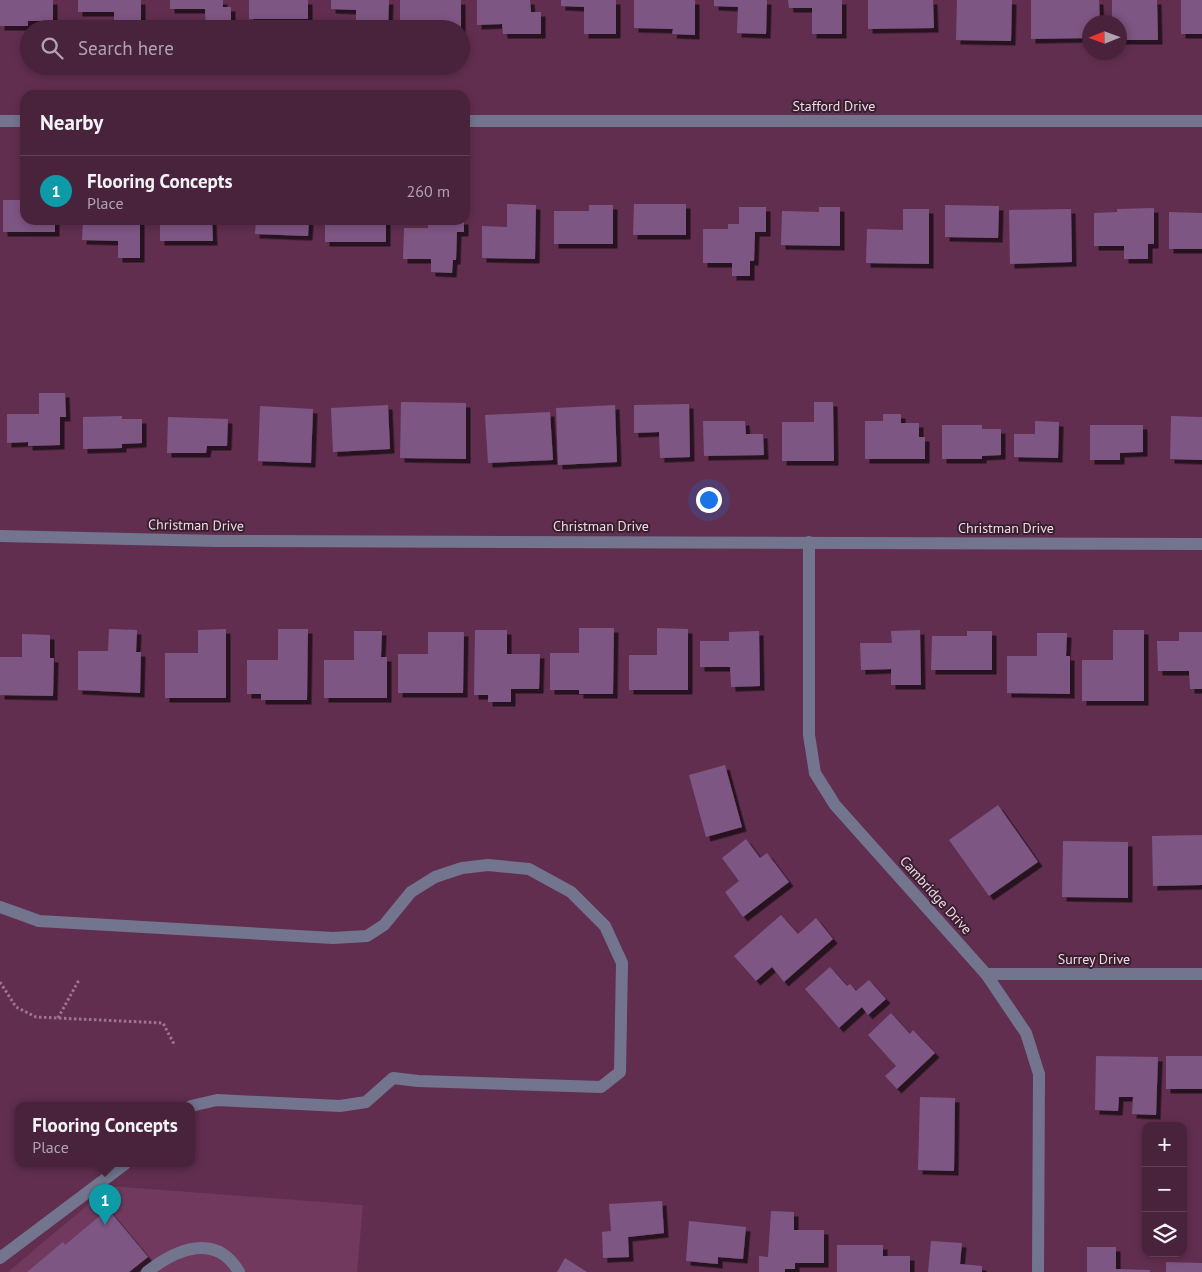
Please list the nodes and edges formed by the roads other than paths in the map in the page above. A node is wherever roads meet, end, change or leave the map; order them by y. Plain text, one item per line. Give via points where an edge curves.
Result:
1 (0, 121) edge
2 (20, 121) edge
3 (470, 121) edge
4 (1202, 121) edge
5 (0, 536) edge
6 (809, 542) junction
7 (1202, 544) edge
8 (0, 907) edge
9 (986, 974) junction
10 (1202, 974) edge
11 (195, 1105) edge
12 (121, 1167) edge
13 (0, 1258) edge
14 (147, 1272) edge
15 (239, 1272) edge
16 (1038, 1272) edge

1 - 2 street
3 - 4 street, Stafford Drive
5 - 6 street, Christman Drive via 217,541
6 - 7 street, Christman Drive
6 - 9 street, Cambridge Drive via 809,734 815,773 835,805
8 - 11 street via 39,921 367,936 384,925 411,892 435,877 462,868 488,865 529,869 572,892 605,926 622,963 620,1072 601,1087 393,1078 366,1102 340,1106 217,1100
9 - 10 street, Surrey Drive
9 - 16 street, Cambridge Drive via 1026,1033 1039,1074
12 - 13 street
14 - 15 street via 162,1260 194,1248 210,1248 221,1253

